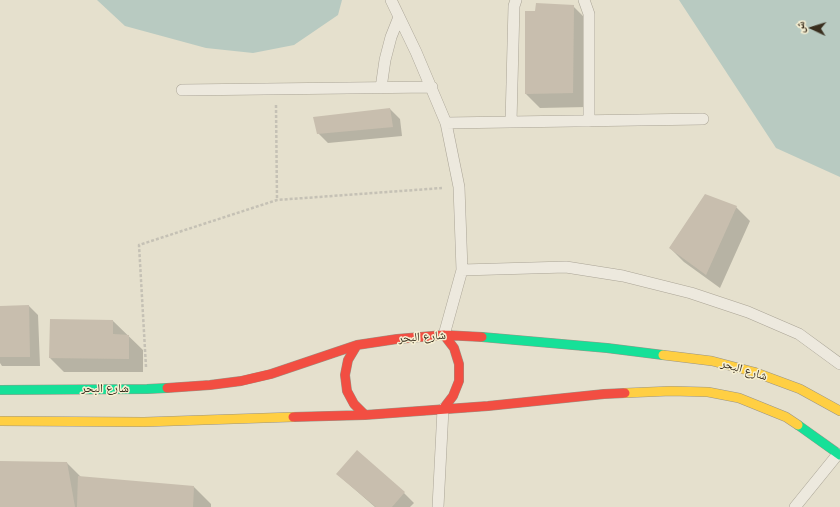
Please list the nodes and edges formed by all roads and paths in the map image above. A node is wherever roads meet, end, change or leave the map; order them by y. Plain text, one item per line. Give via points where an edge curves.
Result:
1 (390, 0) edge
2 (516, 0) edge
3 (584, 0) edge
4 (399, 17) junction
5 (432, 87) junction
6 (381, 88) junction
7 (276, 89) junction
8 (182, 90) dead end
9 (703, 119) dead end
10 (589, 121) junction
11 (511, 122) junction
12 (446, 123) junction
13 (459, 187) junction
14 (277, 200) junction
15 (462, 270) junction
16 (444, 335) junction
17 (357, 345) junction
18 (840, 364) edge
19 (147, 389) junction
20 (0, 390) edge
21 (443, 409) junction
22 (840, 411) edge
23 (365, 415) junction
24 (0, 421) edge
25 (839, 454) edge
26 (438, 507) edge
27 (795, 507) edge

1 - 4 lane
2 - 11 lane
3 - 10 lane via 589,14
4 - 5 lane
4 - 6 lane via 385,60
5 - 6 lane
5 - 12 lane
6 - 7 lane
7 - 8 lane
7 - 14 path
9 - 10 lane
10 - 11 lane
11 - 12 lane
12 - 13 lane
13 - 14 path
13 - 15 lane
14 - 19 path via 139,245
15 - 16 lane
15 - 18 lane via 566,267 623,276 691,293 748,312 799,334
16 - 17 main road, شارع البحر
16 - 21 main road via 454,348 459,364 459,381 453,396
16 - 22 main road, شارع البحر via 607,348 712,361 754,372 793,387
17 - 19 main road, شارع البحر via 271,374 241,381
17 - 23 main road via 348,360 345,375 347,390 354,404
19 - 20 main road, شارع البحر
21 - 23 main road
21 - 25 main road via 604,394 708,392 739,398 786,417
21 - 26 lane
23 - 24 main road via 144,422
25 - 27 lane

